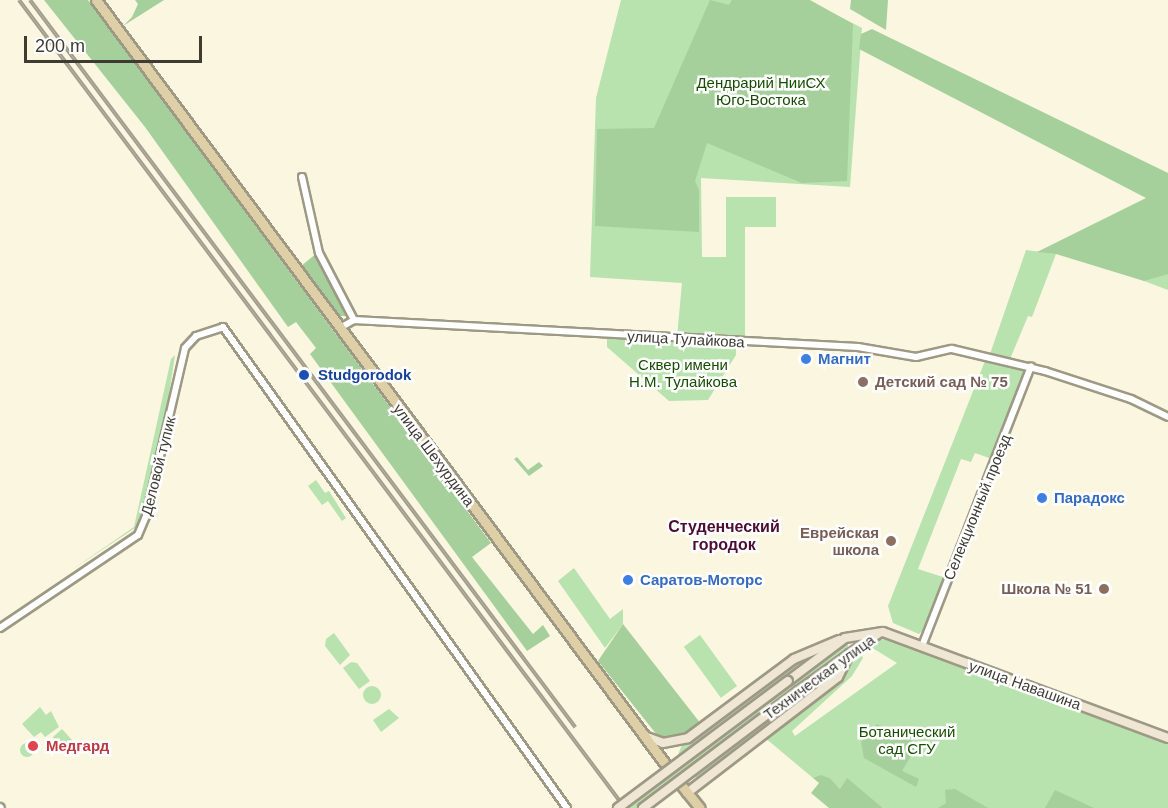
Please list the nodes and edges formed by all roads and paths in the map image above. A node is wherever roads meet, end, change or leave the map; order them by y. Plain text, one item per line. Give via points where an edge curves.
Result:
1 (96, 0) edge
2 (302, 177) dead end
3 (354, 320) junction
4 (340, 328) junction
5 (1031, 367) junction
6 (1168, 417) edge
7 (0, 628) edge
8 (883, 632) junction
9 (847, 638) junction
10 (922, 646) junction
11 (852, 652) junction
12 (644, 736) junction
13 (1168, 738) edge
14 (666, 765) dead end
15 (685, 790) joint
16 (567, 808) edge
17 (618, 808) edge
18 (643, 808) edge
19 (700, 808) edge

1 - 4 main road, улица Шехурдина
2 - 3 street via 319,253
3 - 4 street
3 - 5 street, улица Тулайкова via 858,347 916,357 952,349
4 - 12 main road, улица Шехурдина
5 - 6 street, улица Тулайкова via 1131,399
5 - 10 street, Селекционный проезд
7 - 16 street, Деловой тупик via 138,535 146,516 184,348 196,336 223,327
8 - 9 main road, Техническая улица
8 - 10 main road, улица Навашина
8 - 11 main road, Техническая улица
9 - 11 street via 856,641
9 - 12 main road via 794,659 688,738 663,743
9 - 17 main road, Техническая улица, bridge
10 - 13 main road, улица Навашина
11 - 15 main road via 838,677
11 - 18 main road, Техническая улица, bridge
12 - 14 main road, улица Шехурдина
15 - 19 main road

